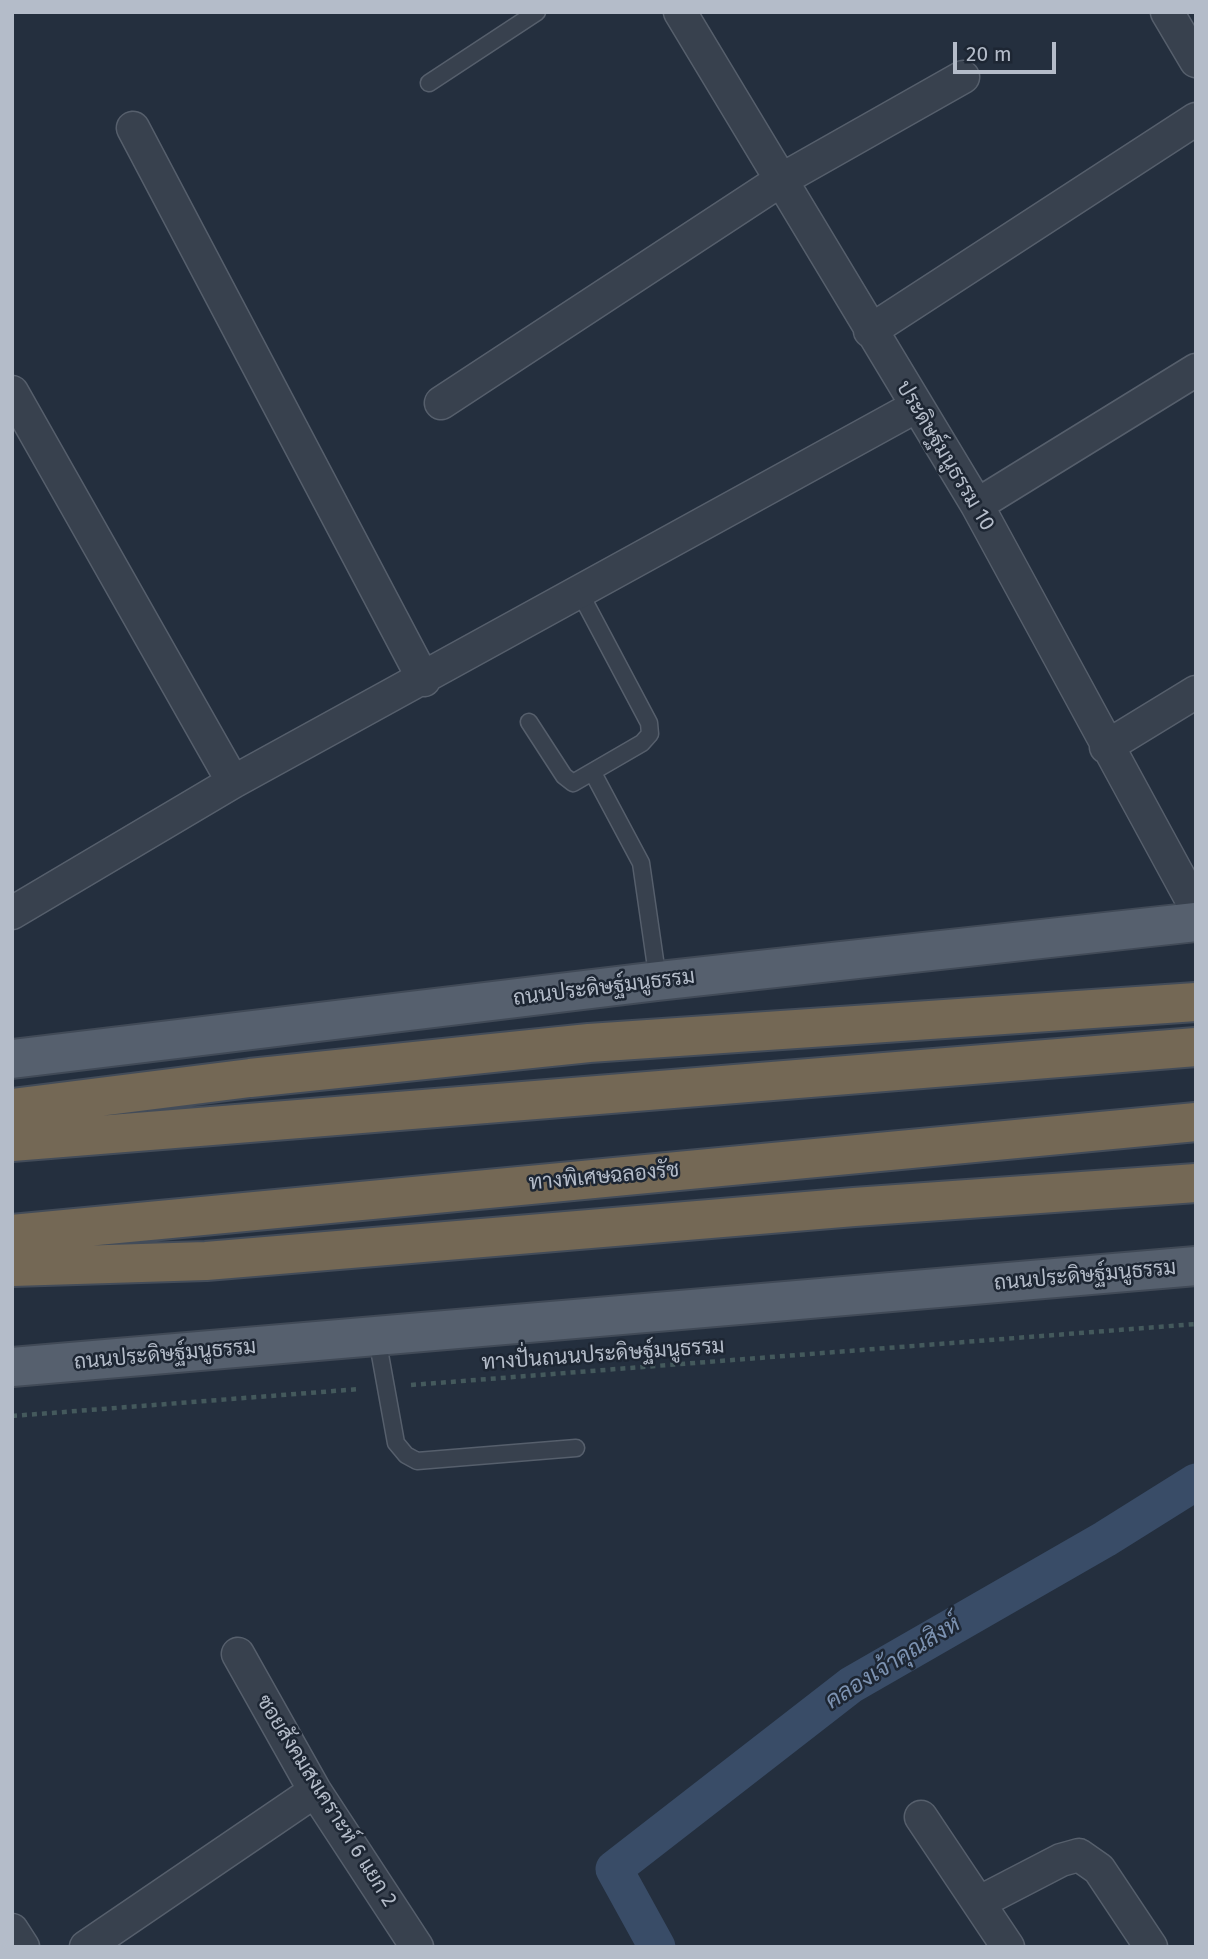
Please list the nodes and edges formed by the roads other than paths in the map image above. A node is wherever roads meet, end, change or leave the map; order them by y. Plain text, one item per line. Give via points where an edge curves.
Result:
1 (537, 12) edge
2 (680, 12) edge
3 (1167, 12) edge
4 (1196, 61) edge
5 (963, 77) dead end
6 (429, 83) dead end
7 (1196, 119) edge
8 (133, 128) dead end
9 (781, 180) junction
10 (870, 331) junction
11 (1196, 370) edge
12 (12, 392) edge
13 (441, 404) dead end
14 (915, 407) junction
15 (977, 505) junction
16 (580, 593) junction
17 (424, 680) junction
18 (1196, 692) edge
19 (529, 722) dead end
20 (1106, 747) junction
21 (593, 773) junction
22 (233, 782) junction
23 (1196, 908) edge
24 (12, 913) edge
25 (1196, 922) edge
26 (658, 981) junction
27 (1196, 1002) edge
28 (1196, 1047) edge
29 (12, 1059) edge
30 (12, 1108) edge
31 (1196, 1122) edge
32 (12, 1142) edge
33 (1196, 1183) edge
34 (12, 1234) edge
35 (1196, 1266) edge
36 (12, 1267) edge
37 (377, 1338) junction
38 (12, 1367) edge
39 (576, 1448) dead end
40 (238, 1654) dead end
41 (315, 1791) junction
42 (921, 1817) dead end
43 (980, 1902) junction
44 (12, 1930) edge
45 (23, 1947) edge
46 (86, 1947) edge
47 (417, 1947) edge
48 (1008, 1947) edge
49 (1152, 1947) edge

1 - 6 lane
2 - 9 street, ประดิษฐ์มนูธรรม 10
3 - 4 street
5 - 9 street
7 - 10 street
8 - 17 street
9 - 10 street, ประดิษฐ์มนูธรรม 10
9 - 13 street
10 - 14 street, ประดิษฐ์มนูธรรม 10
11 - 15 street
12 - 22 street
14 - 15 street, ประดิษฐ์มนูธรรม 10
14 - 16 street
15 - 20 street, ประดิษฐ์มนูธรรม 10
16 - 17 street
16 - 21 lane via 649,723 650,734
17 - 22 street
18 - 20 street
19 - 21 lane via 564,776 573,783
20 - 23 street, ประดิษฐ์มนูธรรม 10
21 - 26 lane via 640,863
22 - 24 street
25 - 26 main road, ถนนประดิษฐ์มนูธรรม
26 - 29 main road, ถนนประดิษฐ์มนูธรรม
27 - 30 highway via 589,1043 250,1077
28 - 32 highway
31 - 34 highway, ทางพิเศษฉลองรัช
33 - 36 highway via 206,1261
35 - 37 main road, ถนนประดิษฐ์มนูธรรม
37 - 38 main road, ถนนประดิษฐ์มนูธรรม
37 - 39 lane via 396,1443 406,1455 417,1461
40 - 41 street, ซอยสังคมสงเคราะห์ 6 แยก 2
41 - 46 street
41 - 47 street, ซอยสังคมสงเคราะห์ 6 แยก 2
42 - 43 street
43 - 48 street
43 - 49 street via 1079,1855 1099,1869
44 - 45 street

